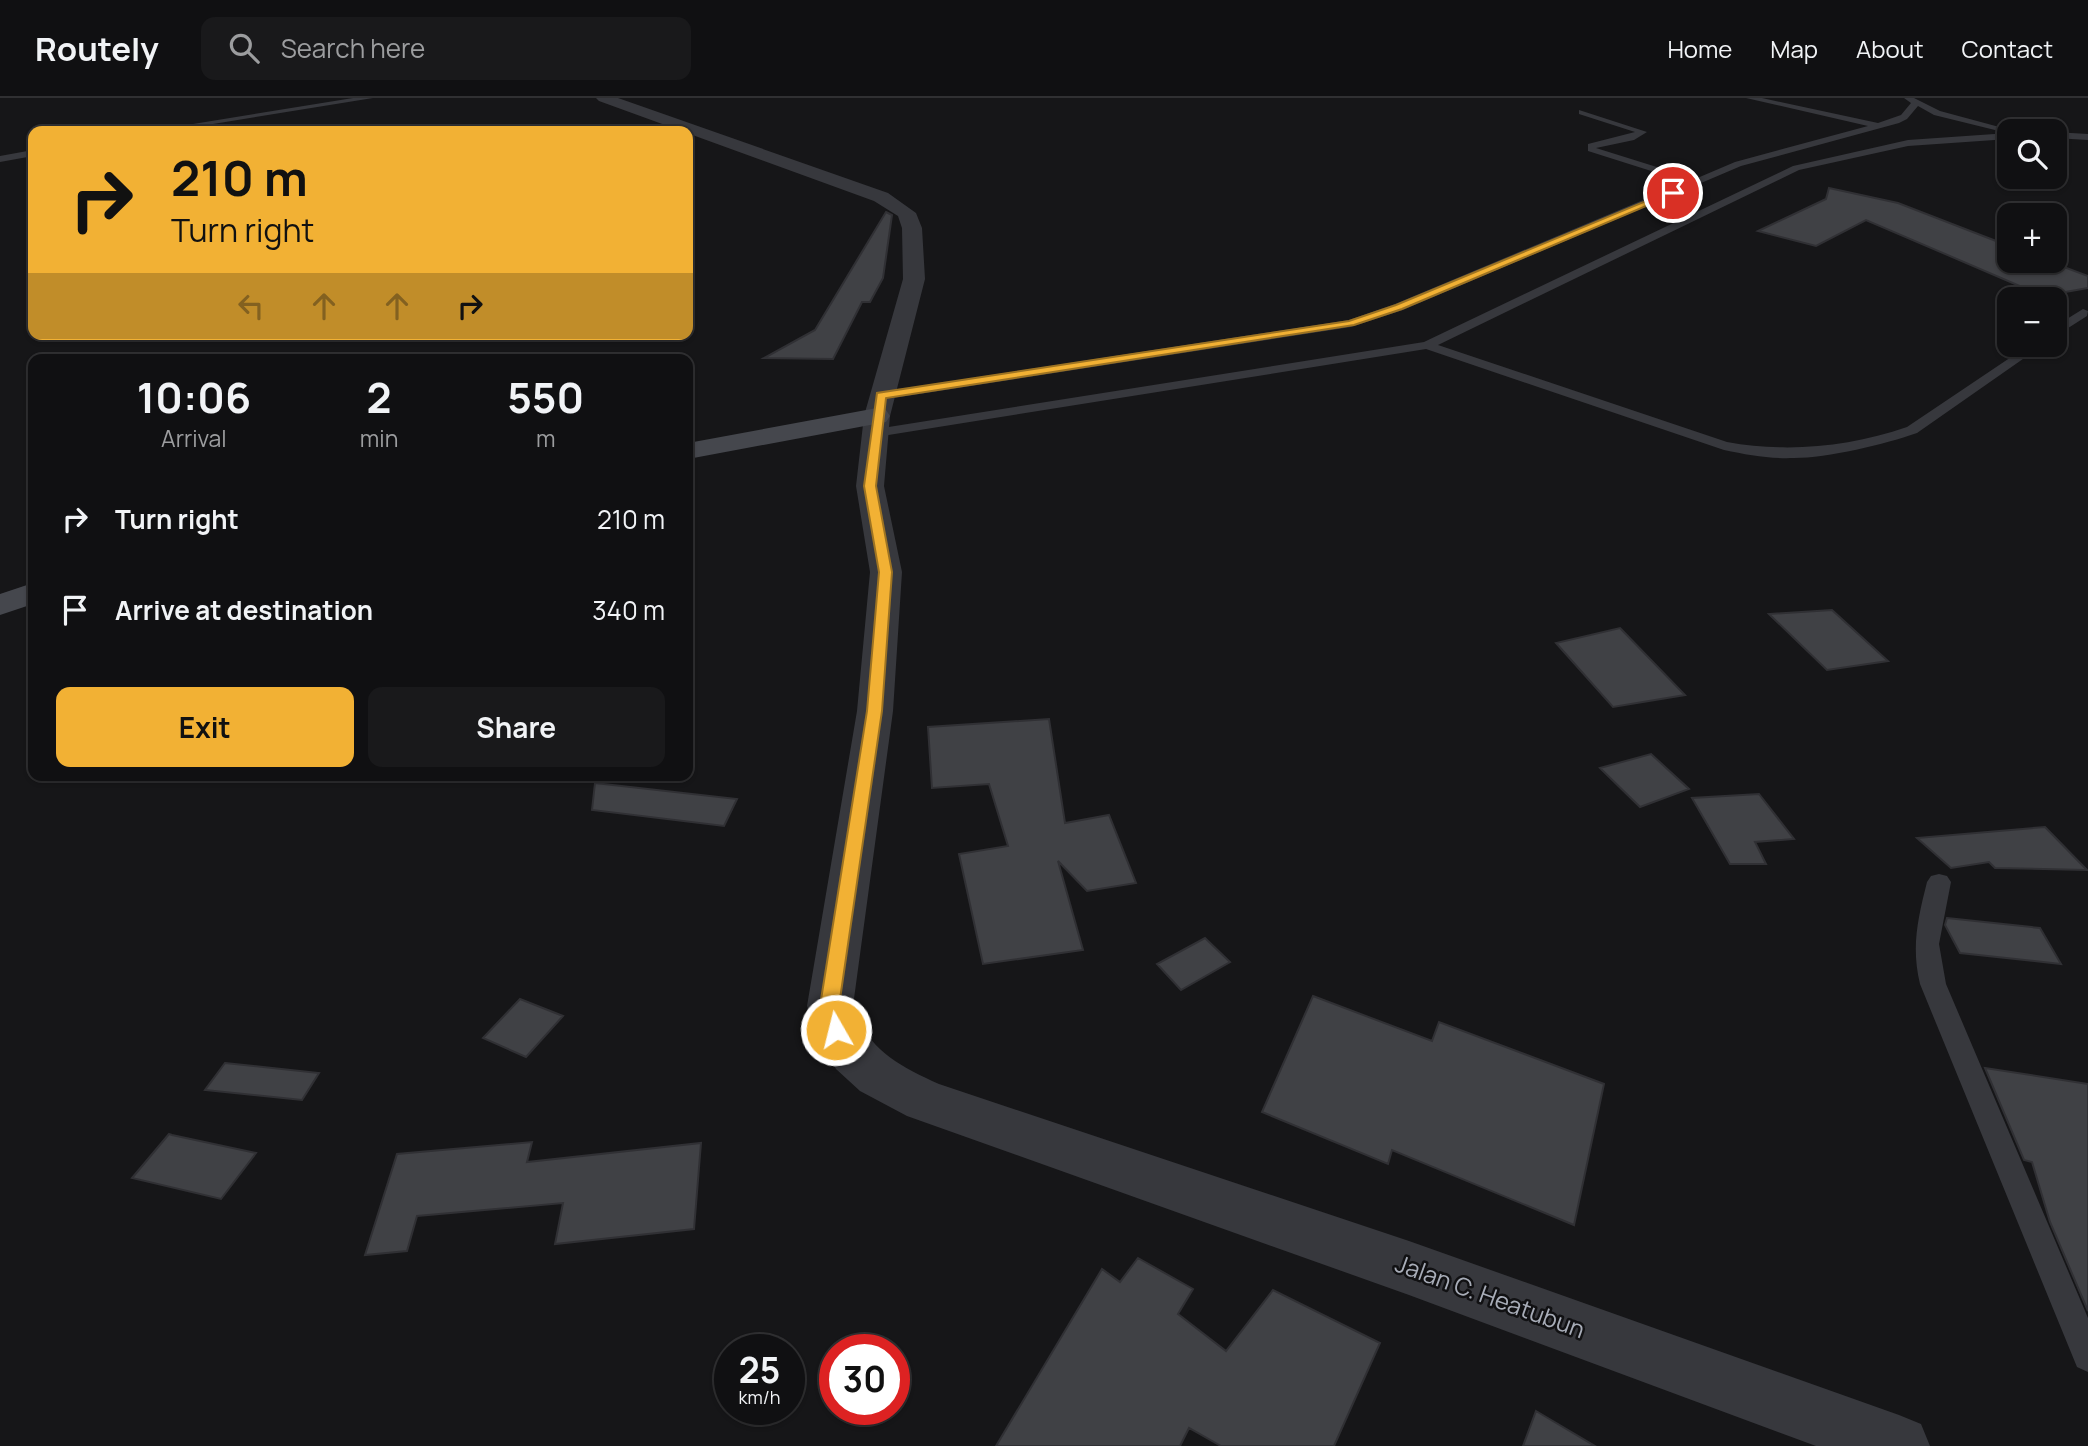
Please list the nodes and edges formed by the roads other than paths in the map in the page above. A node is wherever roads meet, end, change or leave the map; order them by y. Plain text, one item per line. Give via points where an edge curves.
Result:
1 (369, 98) edge
2 (604, 98) edge
3 (1750, 98) edge
4 (1912, 101) edge
5 (1582, 111) dead end
6 (187, 126) edge
7 (682, 126) edge
8 (1881, 126) junction
9 (1997, 127) edge
10 (693, 130) edge
11 (2067, 136) edge
12 (1997, 137) edge
13 (2088, 137) edge
14 (28, 154) edge
15 (0, 159) edge
16 (1698, 183) junction
17 (2083, 313) dead end
18 (2067, 323) edge
19 (1427, 345) junction
20 (2019, 357) edge
21 (878, 415) junction
22 (693, 450) edge
23 (28, 595) edge
24 (0, 605) edge
25 (1939, 882) dead end
26 (2088, 1356) edge
27 (1899, 1446) edge

1 - 6 lane
2 - 7 street, Jalan C. Heatubun
3 - 8 lane
4 - 8 lane via 1904,117
4 - 9 lane
5 - 16 lane via 1643,132 1591,149
8 - 16 lane via 1751,159
10 - 21 street, Jalan C. Heatubun via 880,197 906,213 912,228 914,279
11 - 13 lane
12 - 19 lane via 1908,143 1796,169
14 - 15 lane
16 - 21 lane via 1351,323
17 - 18 lane
19 - 20 lane via 1724,446 1797,454 1912,430
19 - 21 lane
21 - 22 main road
21 - 27 street, Jalan C. Heatubun via 870,486 886,572 875,711 830,1006 836,1030 858,1059 879,1080 925,1101 1422,1273
23 - 24 main road
25 - 26 lane via 1925,959

